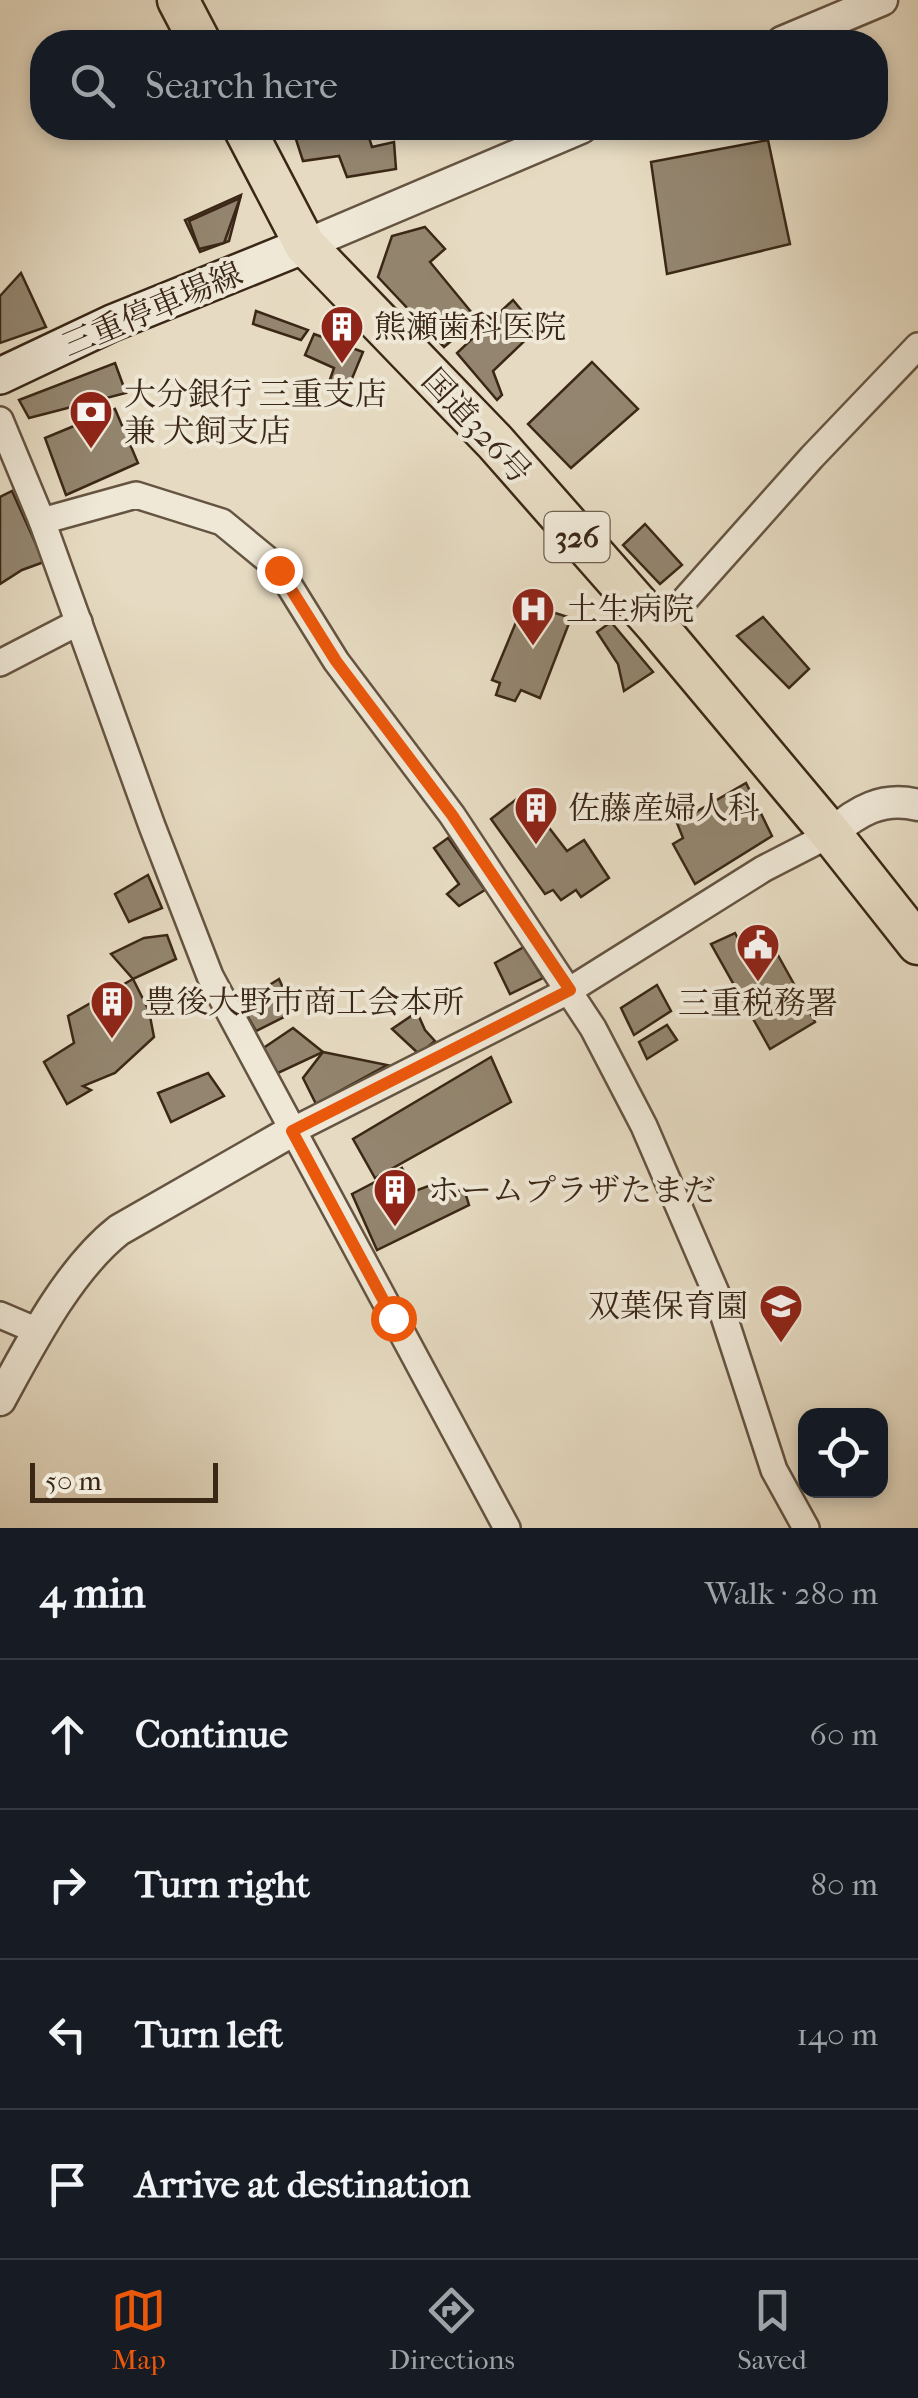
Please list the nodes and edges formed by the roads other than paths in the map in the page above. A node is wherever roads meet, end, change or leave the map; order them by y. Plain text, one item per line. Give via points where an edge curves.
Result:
1 (178, 0) edge
2 (882, 0) edge
3 (194, 30) edge
4 (811, 30) edge
5 (250, 140) edge
6 (552, 140) edge
7 (305, 244) junction
8 (918, 346) edge
9 (0, 376) edge
10 (0, 420) edge
11 (42, 521) junction
12 (79, 622) junction
13 (656, 626) junction
14 (0, 663) edge
15 (918, 805) edge
16 (831, 834) junction
17 (918, 944) edge
18 (570, 990) junction
19 (292, 1131) junction
20 (0, 1315) edge
21 (40, 1332) junction
22 (0, 1400) edge
23 (507, 1528) edge
24 (806, 1528) edge

1 - 3 highway
2 - 4 street
5 - 7 highway, 国道326号 / 326
6 - 7 street
7 - 9 main road, 三重停車場線
7 - 13 highway, 国道326号 / 326 via 494,442
8 - 13 street
10 - 11 street
11 - 12 street
11 - 18 street via 136,495 222,522 279,570
12 - 14 street
12 - 19 street via 210,976
13 - 16 highway, 国道326号 / 326
15 - 16 street via 881,802
16 - 17 highway, 国道326号 / 326
16 - 18 street
18 - 19 street
18 - 24 street via 644,1126 717,1294 774,1470
19 - 21 street via 119,1230 99,1246
19 - 23 street
20 - 21 street
21 - 22 street

